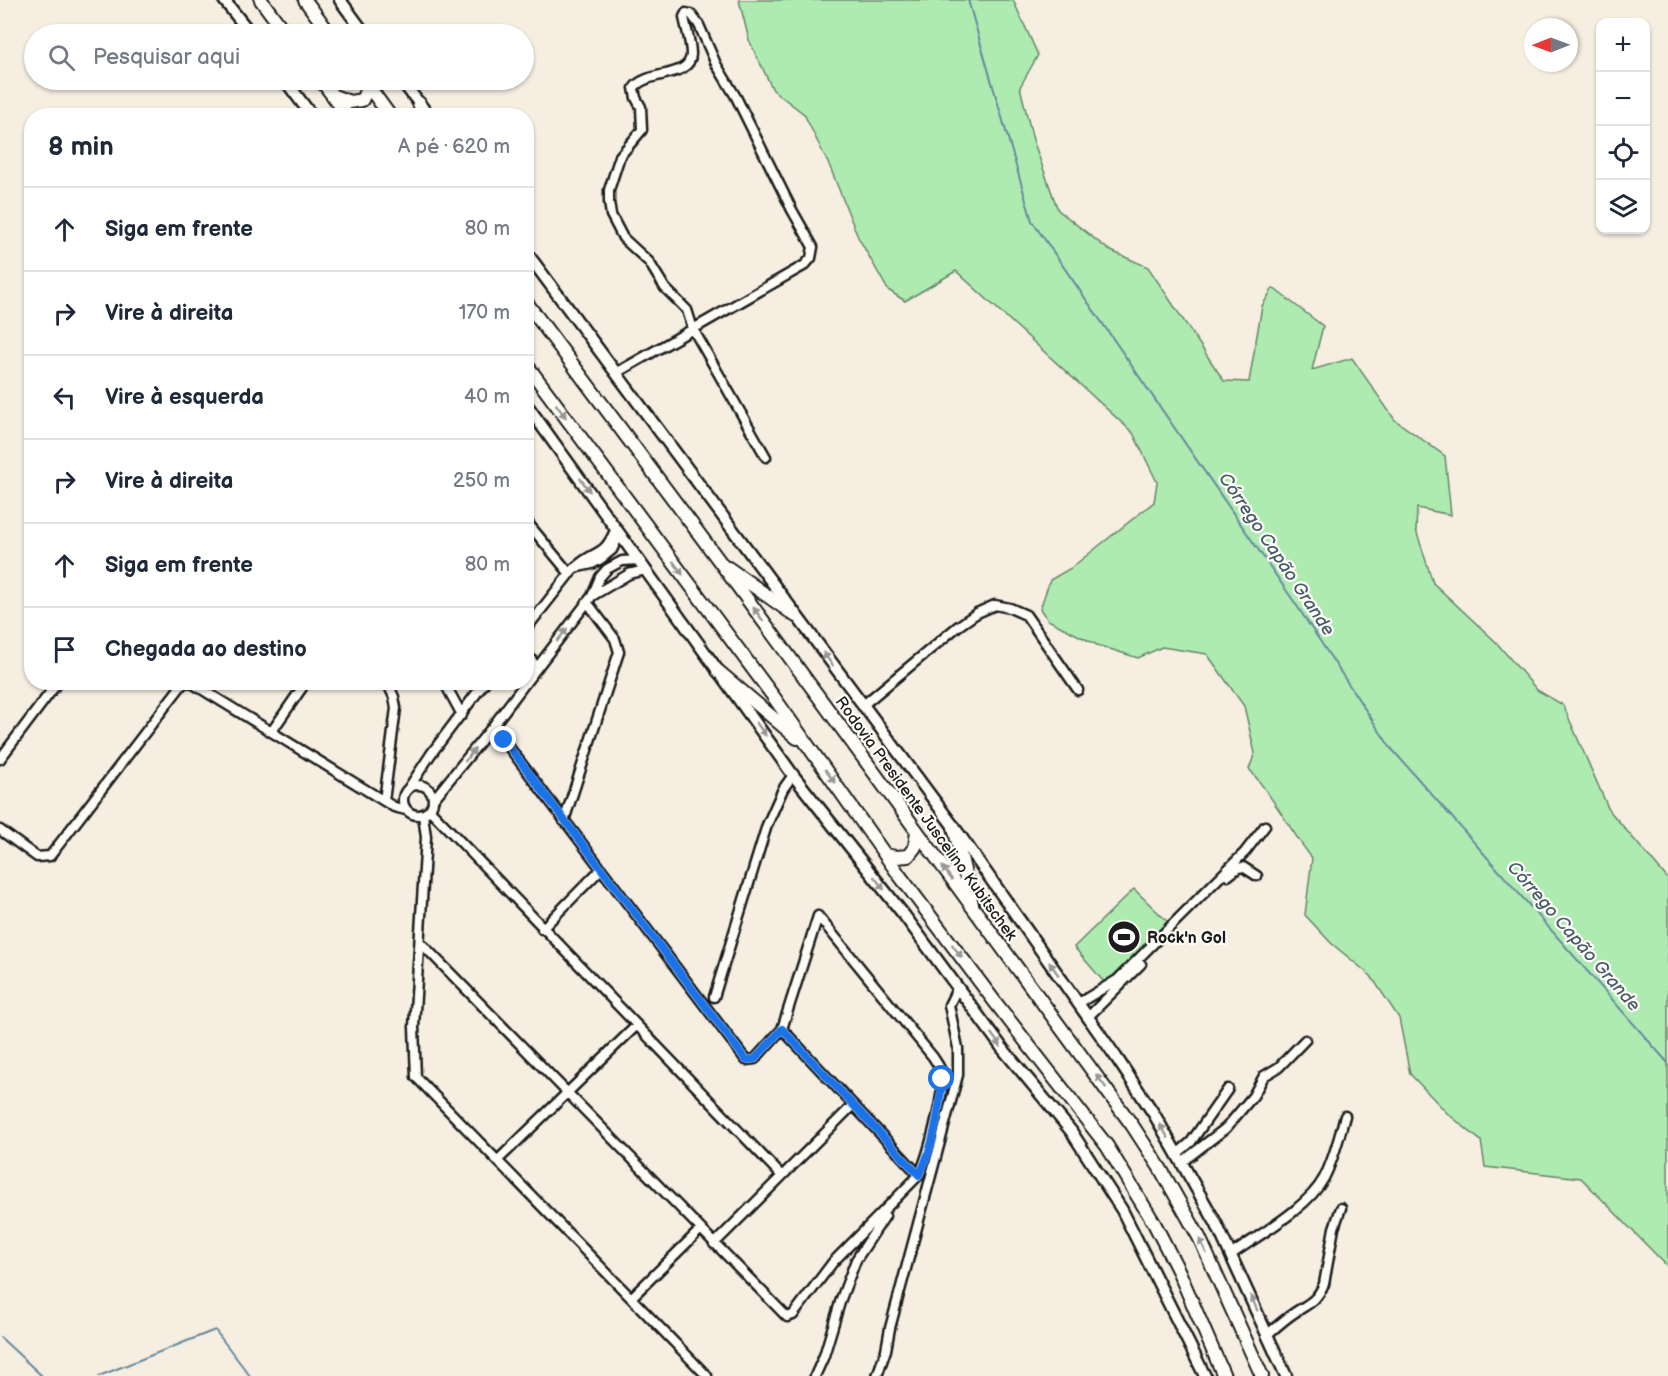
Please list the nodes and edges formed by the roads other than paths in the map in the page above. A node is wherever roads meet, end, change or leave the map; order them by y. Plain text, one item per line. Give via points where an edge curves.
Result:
1 (224, 0) edge
2 (261, 0) edge
3 (305, 0) edge
4 (340, 0) edge
5 (242, 24) edge
6 (279, 24) edge
7 (323, 24) edge
8 (358, 24) edge
9 (292, 90) edge
10 (329, 90) edge
11 (366, 90) edge
12 (370, 90) edge
13 (408, 90) edge
14 (334, 96) junction
15 (306, 108) edge
16 (342, 108) edge
17 (384, 108) edge
18 (420, 108) edge
19 (534, 263) edge
20 (534, 313) edge
21 (693, 329) junction
22 (616, 373) junction
23 (534, 375) edge
24 (534, 415) edge
25 (766, 457) dead end
26 (534, 530) edge
27 (618, 531) junction
28 (601, 559) junction
29 (720, 562) junction
30 (592, 564) junction
31 (642, 565) junction
32 (607, 569) junction
33 (572, 571) junction
34 (600, 577) junction
35 (590, 599) junction
36 (796, 616) junction
37 (534, 619) edge
38 (534, 664) edge
39 (537, 668) junction
40 (718, 671) junction
41 (534, 672) edge
42 (52, 690) edge
43 (178, 690) edge
44 (203, 690) edge
45 (300, 690) edge
46 (391, 690) edge
47 (448, 690) edge
48 (479, 690) edge
49 (519, 690) edge
50 (1078, 690) dead end
51 (862, 706) junction
52 (462, 715) junction
53 (494, 726) junction
54 (272, 731) junction
55 (811, 749) junction
56 (0, 759) edge
57 (793, 775) junction
58 (405, 792) junction
59 (433, 800) junction
60 (384, 801) junction
61 (406, 810) junction
62 (426, 813) junction
63 (564, 821) junction
64 (1265, 826) dead end
65 (954, 827) junction
66 (0, 830) edge
67 (917, 831) junction
68 (885, 855) junction
69 (601, 869) junction
70 (1257, 876) dead end
71 (974, 911) junction
72 (542, 929) junction
73 (420, 942) junction
74 (958, 987) junction
75 (714, 997) dead end
76 (1079, 1004) junction
77 (1088, 1017) junction
78 (637, 1025) junction
79 (782, 1029) junction
80 (1305, 1040) dead end
81 (1228, 1089) dead end
82 (567, 1093) junction
83 (853, 1105) junction
84 (1345, 1116) dead end
85 (1180, 1157) junction
86 (498, 1160) junction
87 (919, 1175) junction
88 (782, 1176) junction
89 (895, 1201) junction
90 (1341, 1208) dead end
91 (700, 1230) junction
92 (714, 1244) junction
93 (1232, 1254) junction
94 (632, 1298) junction
95 (1268, 1334) junction
96 (707, 1376) edge
97 (814, 1376) edge
98 (877, 1376) edge
99 (1205, 1376) edge
100 (1224, 1376) edge
101 (1262, 1376) edge
102 (1286, 1376) edge

1 - 5 main road
2 - 6 highway
3 - 7 highway
4 - 8 main road
9 - 15 main road
10 - 14 highway
11 - 14 highway via 362,100 350,102
12 - 17 highway
13 - 18 main road
14 - 16 highway
19 - 22 main road
20 - 29 highway, Rodovia Presidente Juscelino Kubitschek
21 - 21 street via 687,310 665,288 649,262 623,238 609,202 620,156 642,130 641,107 634,88 638,82 687,65 691,53 684,17 688,13 699,25 813,247 805,265
21 - 22 street
21 - 25 street
22 - 36 main road
23 -> 55 highway
24 -> 27 main road
26 - 33 street
27 - 28 street via 612,550
27 - 31 main road
27 - 33 street via 603,551
28 - 30 street
28 - 32 street
29 - 36 highway
67 -> 29 highway, Rodovia Presidente Juscelino Kubitschek
30 - 33 street
30 - 34 street
31 - 32 street via 621,561
31 - 35 street
31 - 40 main road
32 - 34 street
33 - 37 street
34 - 35 street
39 -> 35 street
35 - 63 street via 619,652
51 -> 36 main road
38 - 39 street
39 - 41 street
40 - 55 highway
40 -> 57 main road
42 - 56 street
43 - 66 street via 50,856 37,857
44 - 54 street
45 - 54 street
46 - 60 street via 396,708
47 - 52 street
48 - 52 street
49 - 53 street
50 - 51 street via 1026,615 995,605 957,627
51 - 65 main road
52 - 58 street
59 -> 53 street
53 - 63 street
54 - 60 street
55 -> 68 highway
57 -> 74 main road
57 - 75 street via 767,825
58 - 59 street via 422,786 430,791
58 - 60 street
58 - 61 street via 402,801
59 - 62 street
60 - 61 street
61 - 62 street via 414,815
62 - 72 street
62 - 73 street
63 - 69 street
64 - 76 street via 1245,852 1118,980
65 - 71 highway
76 -> 65 main road
67 - 68 highway via 915,847 908,856
71 -> 67 highway, Rodovia Presidente Juscelino Kubitschek
68 -> 100 highway via 1107,1146 1159,1232
69 - 72 street
69 - 79 street via 742,1057 748,1061 755,1059
70 - 77 street via 1243,867 1231,873
101 -> 71 highway, Rodovia Presidente Juscelino Kubitschek via 1199,1237 1160,1168 1110,1093
72 - 78 street
73 - 82 street
73 - 86 street via 414,1028 416,1077
74 - 98 street via 949,1005 958,1048 958,1076
74 -> 99 main road via 1093,1164 1122,1210
76 - 77 main road
85 -> 77 main road
78 - 82 street
78 - 88 street
79 - 83 street
79 - 87 street via 818,916 920,1039 942,1073 934,1126
80 - 85 street via 1279,1067 1264,1076 1254,1096 1226,1128
81 - 85 street
82 - 86 street
82 - 91 street
83 - 87 street
83 - 88 street
84 - 93 street via 1328,1170 1316,1191
85 - 93 main road
86 - 94 street
87 - 89 street
88 - 92 street
89 - 92 street via 833,1262 794,1315 787,1317
89 - 97 street via 856,1260
90 - 95 street via 1320,1292
91 - 92 street
91 - 94 street
95 -> 93 main road
94 - 96 street
95 - 102 main road

